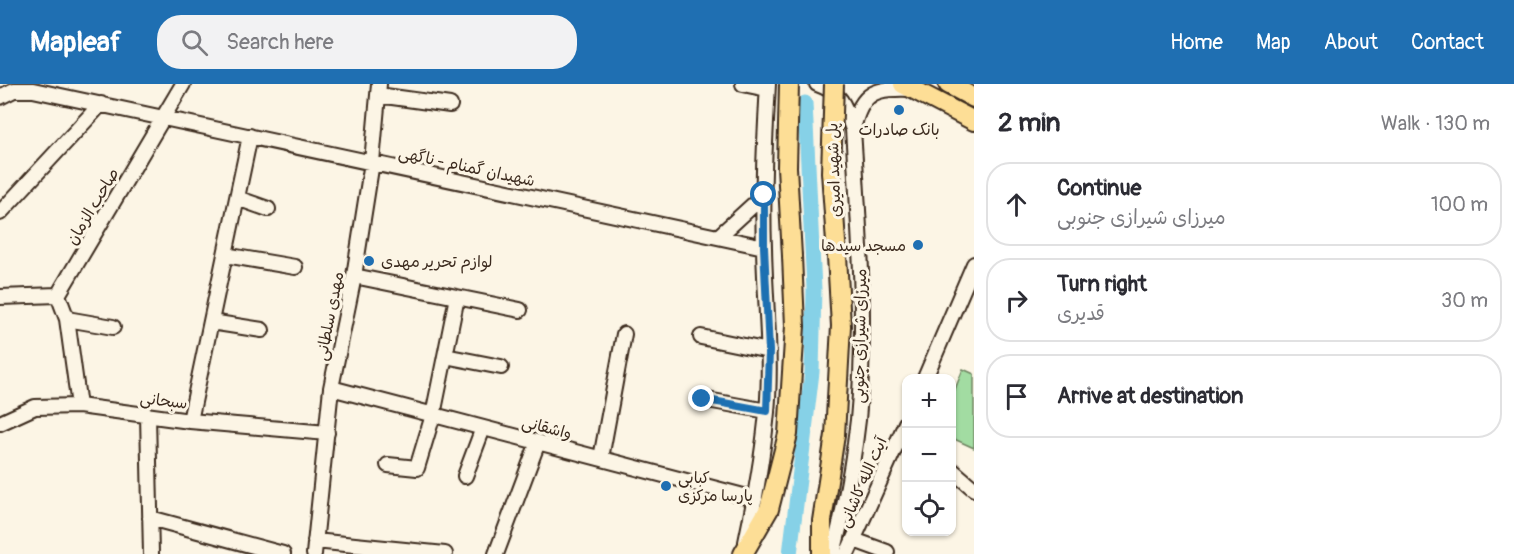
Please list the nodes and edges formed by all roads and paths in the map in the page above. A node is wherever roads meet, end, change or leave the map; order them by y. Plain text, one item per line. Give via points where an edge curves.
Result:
1 (183, 84) edge
2 (743, 84) edge
3 (789, 84) edge
4 (796, 84) edge
5 (818, 84) edge
6 (834, 84) edge
7 (948, 84) edge
8 (768, 86) edge
9 (16, 87) edge
10 (908, 87) edge
11 (379, 90) edge
12 (0, 97) edge
13 (974, 98) edge
14 (101, 104) junction
15 (450, 105) dead end
16 (163, 117) junction
17 (765, 117) junction
18 (974, 121) edge
19 (853, 129) junction
20 (250, 136) junction
21 (372, 162) junction
22 (764, 195) junction
23 (237, 198) junction
24 (268, 209) dead end
25 (0, 213) edge
26 (718, 237) junction
27 (764, 247) junction
28 (225, 255) junction
29 (837, 256) joint
30 (974, 264) edge
31 (295, 267) dead end
32 (354, 276) junction
33 (58, 295) junction
34 (0, 297) edge
35 (457, 297) junction
36 (520, 310) dead end
37 (67, 319) junction
38 (211, 322) junction
39 (113, 327) dead end
40 (262, 330) dead end
41 (624, 334) dead end
42 (701, 337) dead end
43 (769, 351) junction
44 (445, 356) junction
45 (501, 367) dead end
46 (927, 374) edge
47 (331, 388) junction
48 (702, 399) dead end
49 (79, 406) junction
50 (767, 411) junction
51 (148, 415) junction
52 (433, 415) junction
53 (190, 421) junction
54 (0, 423) edge
55 (483, 428) junction
56 (906, 428) edge
57 (327, 433) junction
58 (538, 442) junction
59 (601, 458) junction
60 (388, 465) dead end
61 (956, 474) edge
62 (465, 476) dead end
63 (974, 489) edge
64 (755, 499) junction
65 (150, 518) junction
66 (854, 540) junction
67 (314, 547) edge
68 (887, 552) dead end
69 (744, 553) edge
70 (151, 554) edge
71 (283, 554) edge
72 (445, 554) edge
73 (496, 554) edge
74 (822, 554) edge
75 (833, 554) edge
76 (847, 554) edge

1 - 16 street, صاحب الزمان
2 - 8 street
3 - 69 main road, bridge via 787,167 795,326 788,434 769,509
4 - 17 street via 781,93
5 - 19 street via 839,97
6 - 29 main road, پل شهید امیری, bridge via 831,172
7 - 13 main road
8 - 17 street
9 - 12 street
9 - 14 street, شهیدان گمنام - ناگهی
10 - 18 main road
10 - 19 street, میرزای شیرازی جنوبی via 876,91 856,112
11 - 15 street
11 - 21 street, مهدی سلطانی
14 - 16 street, شهیدان گمنام - ناگهی
14 - 25 street
16 - 20 street, شهیدان گمنام - ناگهی
16 - 33 street, صاحب الزمان
17 - 22 street
19 - 75 street, میرزای شیرازی جنوبی via 862,333 858,419
20 - 21 street, شهیدان گمنام - ناگهی
20 - 23 street
21 - 26 street, شهیدان گمنام - ناگهی
21 - 32 street, مهدی سلطانی
22 - 26 street
22 - 27 street
23 - 24 street
23 - 28 street
26 - 27 street, شهیدان گمنام - ناگهی
27 - 43 street
28 - 31 street
28 - 38 street
29 - 74 main road, میرزای شیرازی جنوبی via 841,326 835,435 822,522
30 - 46 street
32 - 35 street
32 - 47 street, مهدی سلطانی
33 - 34 street
33 - 37 street
35 - 36 street
35 - 44 street
37 - 39 street
37 - 49 street
38 - 40 street
38 - 53 street
41 - 59 street
42 - 43 street
43 - 50 street
44 - 45 street
44 - 52 street
47 - 52 street, واشقانی
47 - 57 street, مهدی سلطانی
48 - 50 street
49 - 51 street, سبحانی
49 - 54 street, سبحانی via 35,407
50 - 64 street
51 - 53 street, سبحانی
51 - 65 street
52 - 55 street, واشقانی
52 - 60 street via 417,468
53 - 57 street, سبحانی
55 - 58 street, واشقانی
55 - 62 street
56 - 66 street, آیت الله کاشانی
57 - 67 street, مهدی سلطانی
58 - 59 street, واشقانی
58 - 73 street
59 - 64 street, واشقانی
61 - 63 street
64 - 69 street
65 - 70 street
65 - 71 street
66 - 68 street
66 - 76 street, آیت الله کاشانی
67 - 72 street

